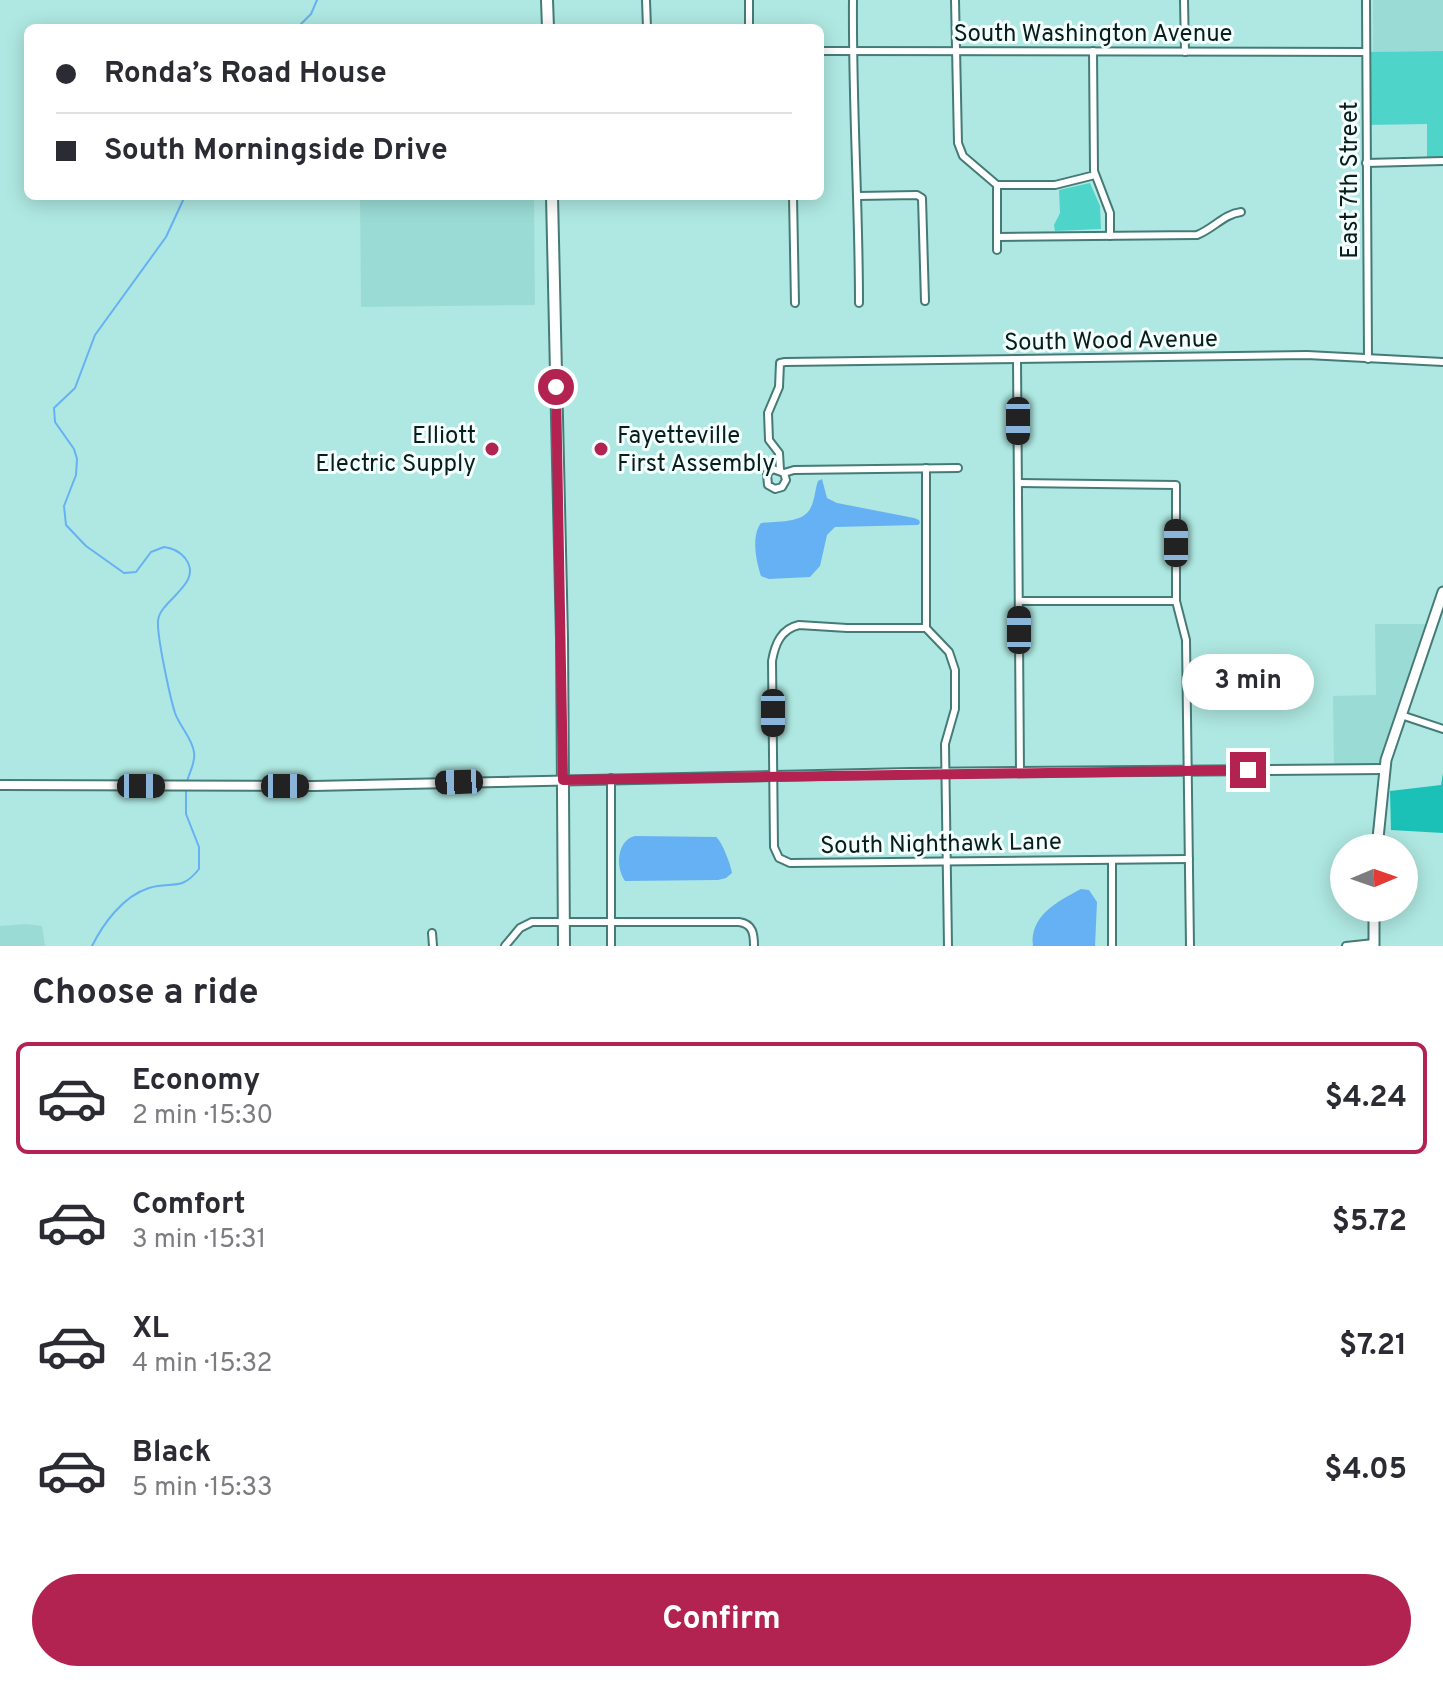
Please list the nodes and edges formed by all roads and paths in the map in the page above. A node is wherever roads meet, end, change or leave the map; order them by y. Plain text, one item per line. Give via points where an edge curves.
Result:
1 (547, 0) edge
2 (646, 0) edge
3 (749, 0) edge
4 (853, 0) edge
5 (955, 0) edge
6 (1184, 0) edge
7 (1366, 0) edge
8 (548, 24) edge
9 (647, 24) edge
10 (749, 24) edge
11 (956, 50) junction
12 (824, 51) edge
13 (853, 51) junction
14 (1093, 51) junction
15 (1185, 52) junction
16 (1366, 52) junction
17 (1443, 161) edge
18 (1366, 163) junction
19 (1095, 175) junction
20 (997, 185) junction
21 (858, 196) junction
22 (552, 200) edge
23 (793, 200) edge
24 (1241, 212) dead end
25 (1110, 236) junction
26 (997, 237) junction
27 (997, 250) dead end
28 (925, 301) dead end
29 (795, 303) dead end
30 (859, 303) dead end
31 (1017, 359) junction
32 (1368, 359) junction
33 (1443, 362) edge
34 (926, 468) junction
35 (958, 468) dead end
36 (1018, 483) junction
37 (1443, 592) edge
38 (1019, 601) junction
39 (1176, 601) junction
40 (1439, 619) edge
41 (926, 628) junction
42 (1400, 715) junction
43 (1443, 729) edge
44 (1384, 769) junction
45 (1188, 770) junction
46 (946, 773) junction
47 (1020, 773) junction
48 (773, 775) junction
49 (611, 778) junction
50 (563, 780) junction
51 (0, 785) edge
52 (1378, 834) edge
53 (1189, 859) junction
54 (1112, 860) junction
55 (947, 861) junction
56 (564, 922) junction
57 (611, 922) junction
58 (1374, 922) edge
59 (432, 933) dead end
60 (1374, 944) edge
61 (433, 946) edge
62 (505, 946) edge
63 (564, 946) edge
64 (611, 946) edge
65 (754, 946) edge
66 (948, 946) edge
67 (1112, 946) edge
68 (1190, 946) edge
69 (1346, 946) edge

1 - 8 main road
2 - 9 street
3 - 10 street
4 - 13 street
5 - 11 street
6 - 15 street
7 - 16 street, East 7th Street
11 - 13 street, South Washington Avenue
11 - 14 street, South Washington Avenue
11 - 20 street via 959,150
12 - 13 street, South Washington Avenue
13 - 21 street
14 - 15 street, South Washington Avenue
14 - 19 street
15 - 16 street, South Washington Avenue
16 - 18 street, East 7th Street
17 - 18 street
18 - 32 street, East 7th Street
19 - 20 street via 1055,185
19 - 25 street via 1110,213
20 - 26 street
21 - 28 street via 922,198
21 - 30 street
22 - 50 main road
23 - 29 street
24 - 25 street via 1197,235
25 - 26 street
26 - 27 street
31 - 32 street, South Wood Avenue
31 - 34 street, South Wood Avenue via 780,363 779,387 768,413 769,440 779,453 782,472
31 - 36 street
32 - 33 street, South Wood Avenue
34 - 35 street
34 - 41 street
36 - 38 street
36 - 39 street via 1176,485
37 - 40 main road
38 - 39 street
38 - 47 street
39 - 45 street via 1186,640
40 - 42 main road
41 - 46 street via 949,652 955,670
41 - 48 street via 799,625 780,637 773,653
42 - 43 street
42 - 44 main road
44 - 45 street
44 - 52 main road
45 - 47 street
45 - 53 street
46 - 47 street
46 - 48 street
46 - 55 street
48 - 49 street
48 - 55 street, South Nighthawk Lane via 774,847 784,862
49 - 50 street
49 - 57 street
50 - 51 street
50 - 56 main road
53 - 54 street, South Nighthawk Lane
53 - 68 street
54 - 55 street, South Nighthawk Lane
54 - 67 street
55 - 66 street
56 - 57 street
56 - 62 street via 532,922
56 - 63 main road
57 - 64 street
57 - 65 street via 745,923 753,931
58 - 60 main road
59 - 61 street
60 - 69 street

